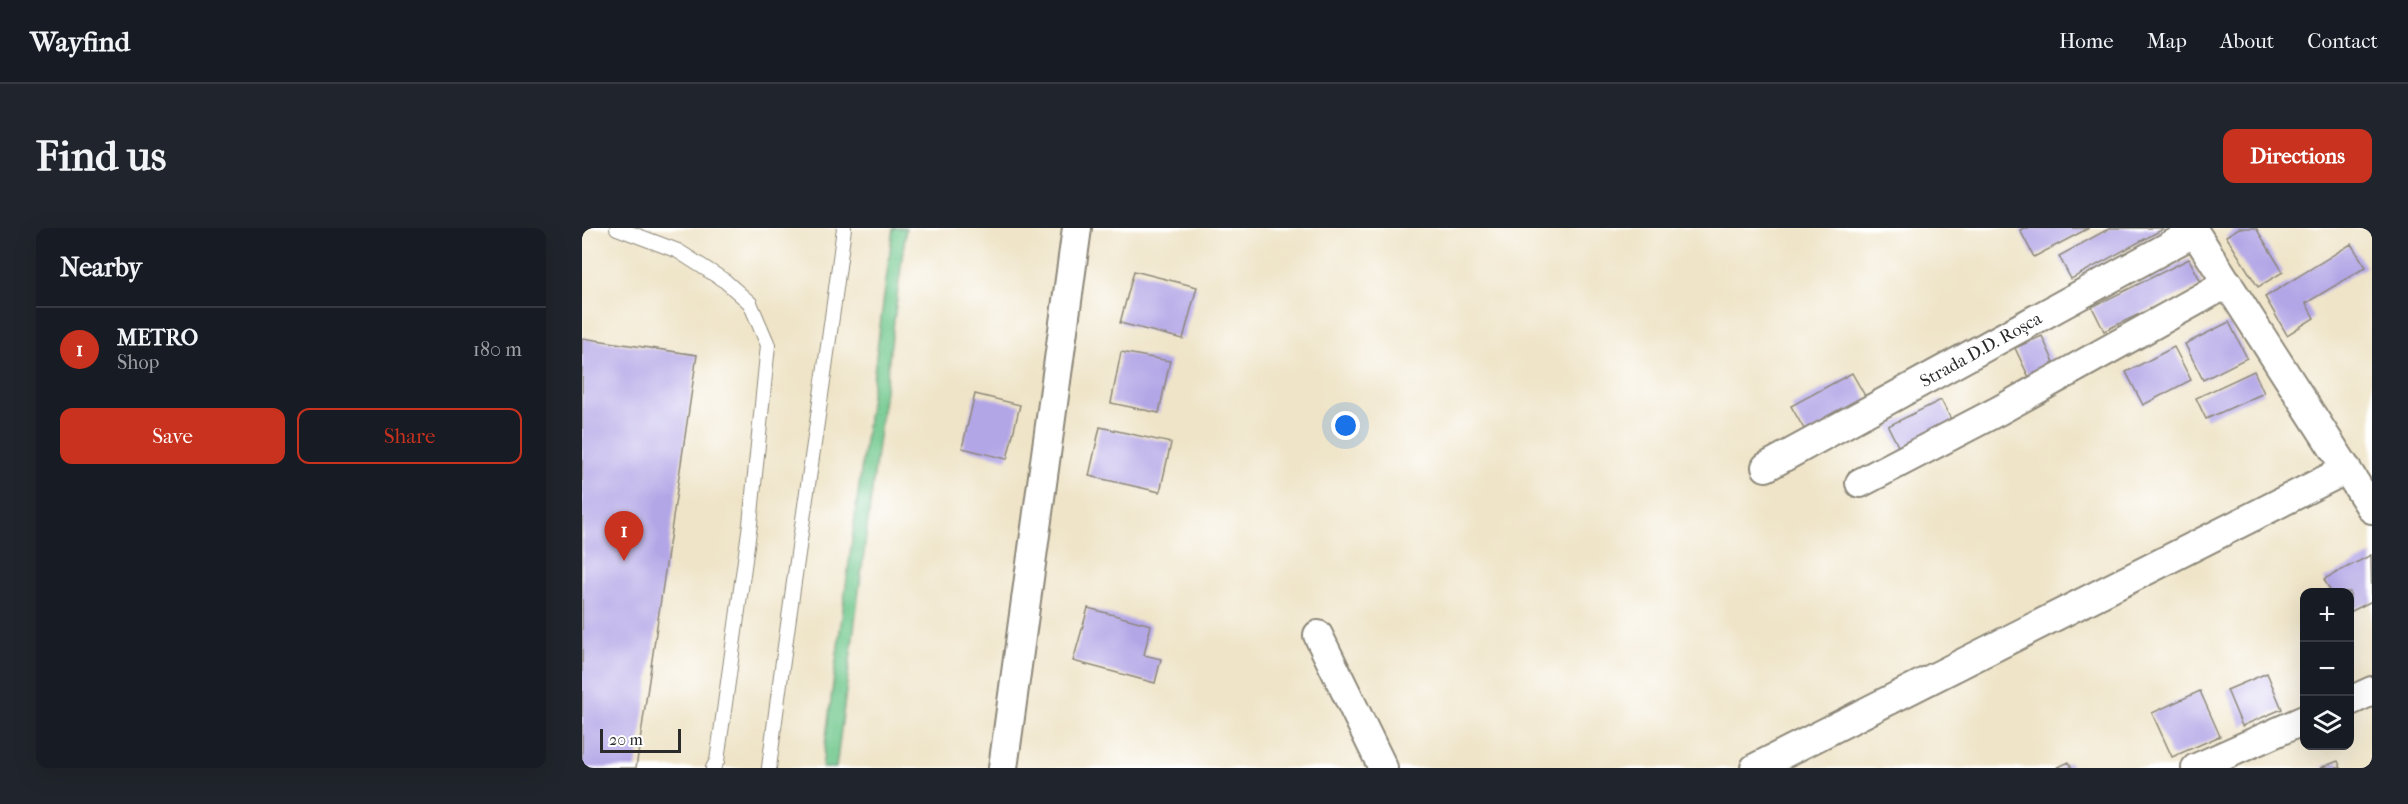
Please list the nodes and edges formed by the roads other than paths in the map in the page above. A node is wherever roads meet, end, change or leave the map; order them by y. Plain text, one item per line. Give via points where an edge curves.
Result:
1 (617, 228) edge
2 (844, 228) edge
3 (1077, 228) edge
4 (2194, 230) edge
5 (2228, 283) junction
6 (1766, 467) dead end
7 (2347, 469) junction
8 (1860, 483) dead end
9 (2372, 509) edge
10 (1318, 635) dead end
11 (2372, 691) edge
12 (2354, 698) edge
13 (2300, 722) edge
14 (713, 768) edge
15 (769, 768) edge
16 (1003, 768) edge
17 (1383, 768) edge
18 (1755, 768) edge
19 (2196, 768) edge

1 - 14 lane via 678,251 724,281 750,303 768,345 750,525
2 - 15 lane
3 - 16 street
4 - 5 street, Strada D.D. Roșca
4 - 6 street, Strada D.D. Roșca
5 - 7 street, Strada D.D. Roșca
5 - 8 street
7 - 9 street, Strada D.D. Roșca
7 - 18 street
10 - 17 street
11 - 12 street
13 - 19 street

